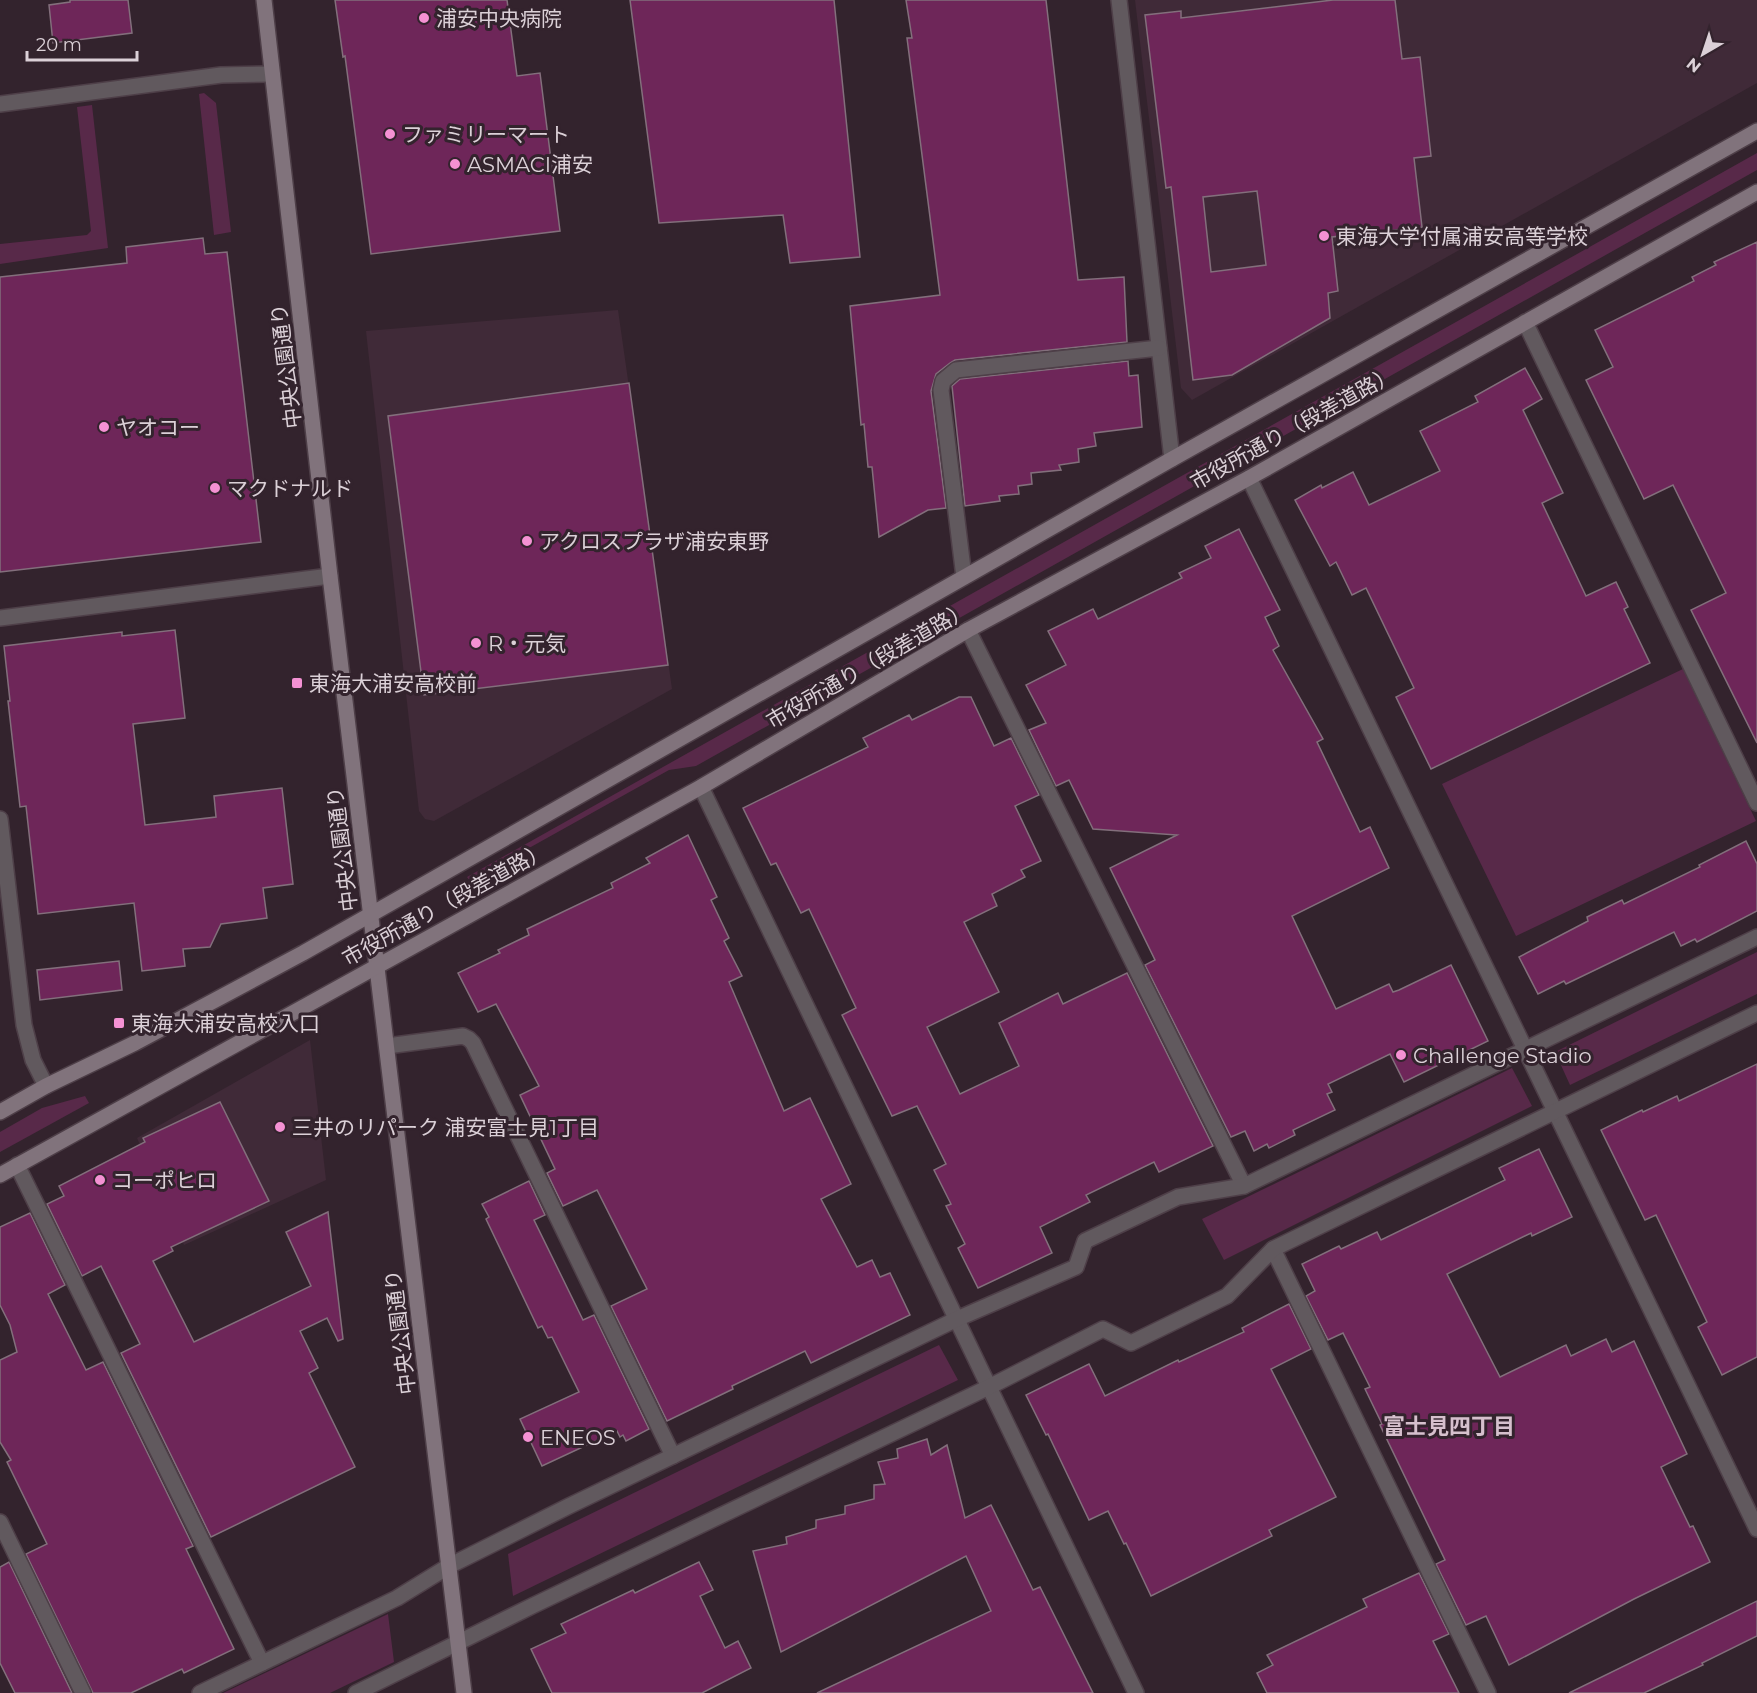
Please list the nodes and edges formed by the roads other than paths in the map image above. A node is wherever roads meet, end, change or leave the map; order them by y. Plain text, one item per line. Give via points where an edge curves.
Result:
1 (264, 0) edge
2 (1119, 0) edge
3 (272, 75) junction
4 (0, 104) edge
5 (1757, 131) edge
6 (1757, 192) edge
7 (1525, 322) junction
8 (1159, 348) junction
9 (1172, 459) junction
10 (1250, 477) junction
11 (330, 576) junction
12 (964, 578) junction
13 (0, 618) edge
14 (968, 630) junction
15 (701, 787) junction
16 (1757, 803) edge
17 (0, 819) edge
18 (2, 850) edge
19 (371, 914) junction
20 (1757, 937) edge
21 (378, 965) junction
22 (1757, 1013) edge
23 (387, 1046) junction
24 (1525, 1050) junction
25 (46, 1086) junction
26 (1556, 1111) junction
27 (0, 1113) edge
28 (17, 1165) junction
29 (0, 1175) edge
30 (1244, 1186) junction
31 (1273, 1249) junction
32 (957, 1319) junction
33 (989, 1387) junction
34 (673, 1456) junction
35 (0, 1522) edge
36 (1757, 1529) edge
37 (448, 1566) junction
38 (458, 1643) junction
39 (262, 1663) junction
40 (83, 1693) edge
41 (200, 1693) edge
42 (356, 1693) edge
43 (464, 1693) edge
44 (1136, 1693) edge
45 (1488, 1693) edge

1 - 3 street, 中央公園通り
2 - 8 street
3 - 4 street via 221,75
3 - 11 street, 中央公園通り
5 - 9 street, 市役所通り（段差道路）
6 - 7 street, 市役所通り（段差道路）
7 - 10 street, 市役所通り（段差道路）
7 - 16 street
8 - 9 street
8 - 12 street via 956,370 943,381
9 - 12 street, 市役所通り（段差道路）
10 - 14 street, 市役所通り（段差道路）
10 - 24 street
11 - 13 street
11 - 19 street, 中央公園通り
12 - 19 street, 市役所通り（段差道路）
14 - 15 street, 市役所通り（段差道路）
14 - 30 street
15 - 21 street, 市役所通り（段差道路）
15 - 32 street
17 - 18 street
18 - 25 street via 24,1025 33,1060
19 - 21 street, 中央公園通り
19 - 25 street, 市役所通り（段差道路） via 135,1043
20 - 24 street
21 - 23 street, 中央公園通り
21 - 28 street, 市役所通り（段差道路）
22 - 26 street
23 - 34 street via 463,1036 473,1043
23 - 37 street, 中央公園通り
24 - 26 street
24 - 30 street
25 - 27 street, 市役所通り（段差道路）
26 - 31 street
26 - 36 street
28 - 29 street, 市役所通り（段差道路）
28 - 39 street
30 - 32 street via 1178,1197 1085,1241 1076,1267
31 - 33 street via 1227,1296 1131,1343 1102,1329
31 - 45 street
32 - 33 street
32 - 34 street
33 - 38 street
33 - 44 street
34 - 37 street
35 - 40 street
37 - 38 street, 中央公園通り
37 - 39 street via 397,1598
38 - 42 street
38 - 43 street, 中央公園通り
39 - 41 street

